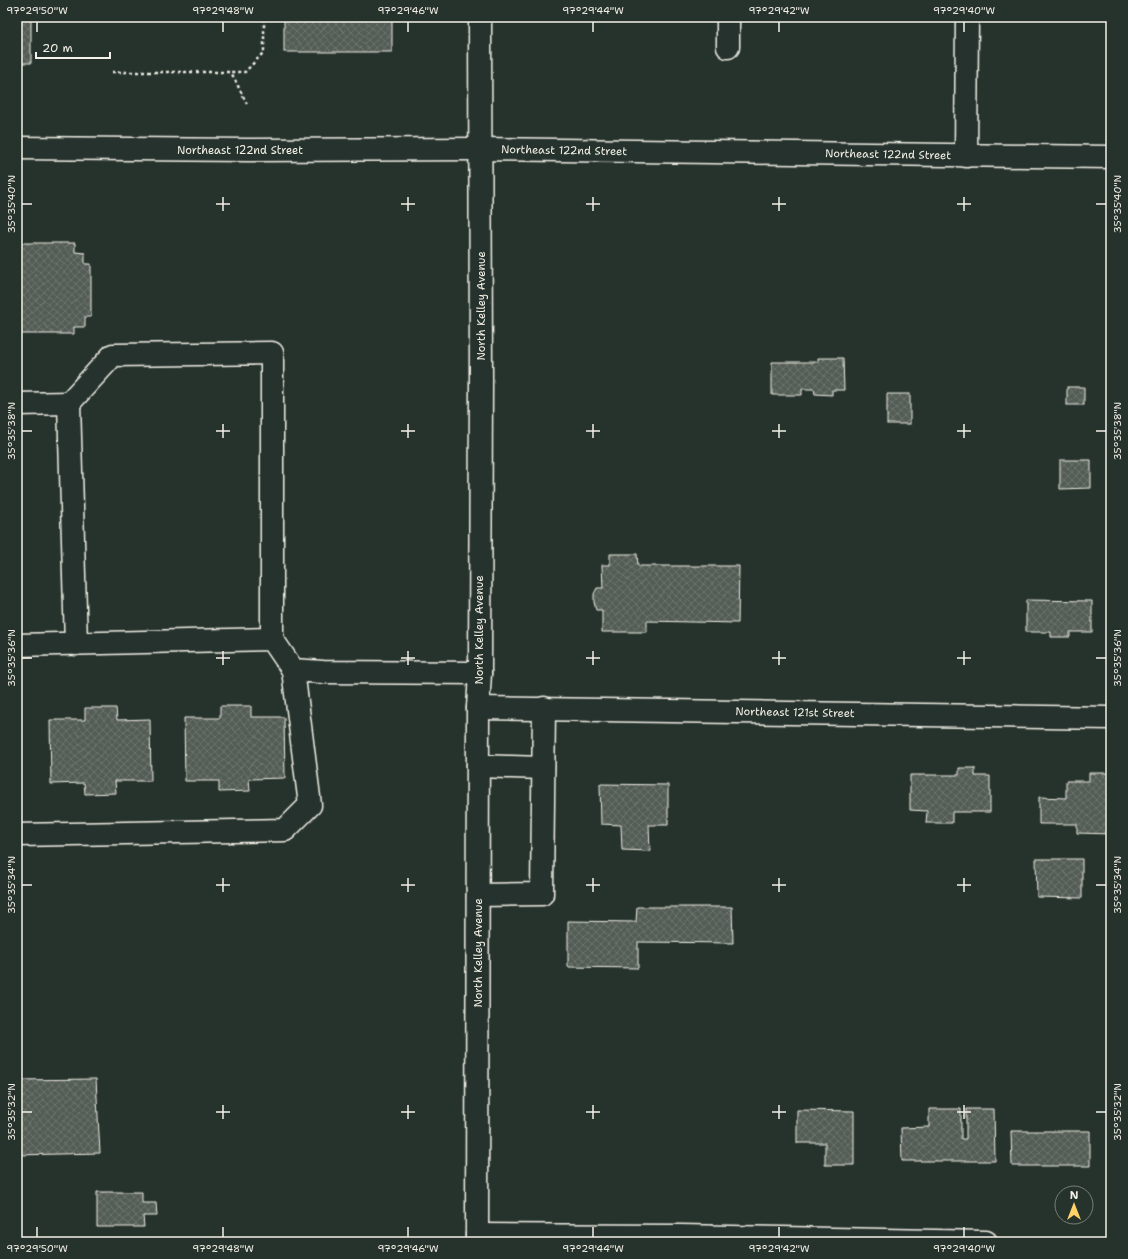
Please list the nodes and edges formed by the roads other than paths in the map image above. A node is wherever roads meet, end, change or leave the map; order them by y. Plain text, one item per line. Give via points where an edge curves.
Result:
1 (480, 17) edge
2 (728, 17) edge
3 (967, 17) edge
4 (728, 47) dead end
5 (17, 148) edge
6 (481, 149) junction
7 (966, 156) junction
8 (1111, 158) edge
9 (69, 403) junction
10 (17, 404) edge
11 (272, 639) junction
12 (76, 644) junction
13 (17, 645) edge
14 (293, 670) junction
15 (480, 673) junction
16 (478, 708) junction
17 (544, 708) junction
18 (1111, 718) edge
19 (478, 766) junction
20 (543, 768) junction
21 (17, 835) edge
22 (478, 895) junction
23 (477, 1239) edge
24 (986, 1242) edge

1 - 6 street, North Kelley Avenue
2 - 4 street
3 - 7 street
5 - 6 street, Northeast 122nd Street
6 - 7 street, Northeast 122nd Street
6 - 15 street, North Kelley Avenue
7 - 8 street, Northeast 122nd Street
9 - 10 street
9 - 11 street via 113,355 272,353
9 - 12 street
11 - 12 street
11 - 14 street
12 - 13 street
14 - 15 street
14 - 21 street via 310,805 286,830
15 - 16 street, North Kelley Avenue
16 - 17 street, Northeast 121st Street
16 - 19 street, North Kelley Avenue
17 - 18 street, Northeast 121st Street
17 - 20 street
19 - 20 street
19 - 22 street, North Kelley Avenue
20 - 22 street via 542,894
22 - 23 street, North Kelley Avenue
23 - 24 street via 688,1237

